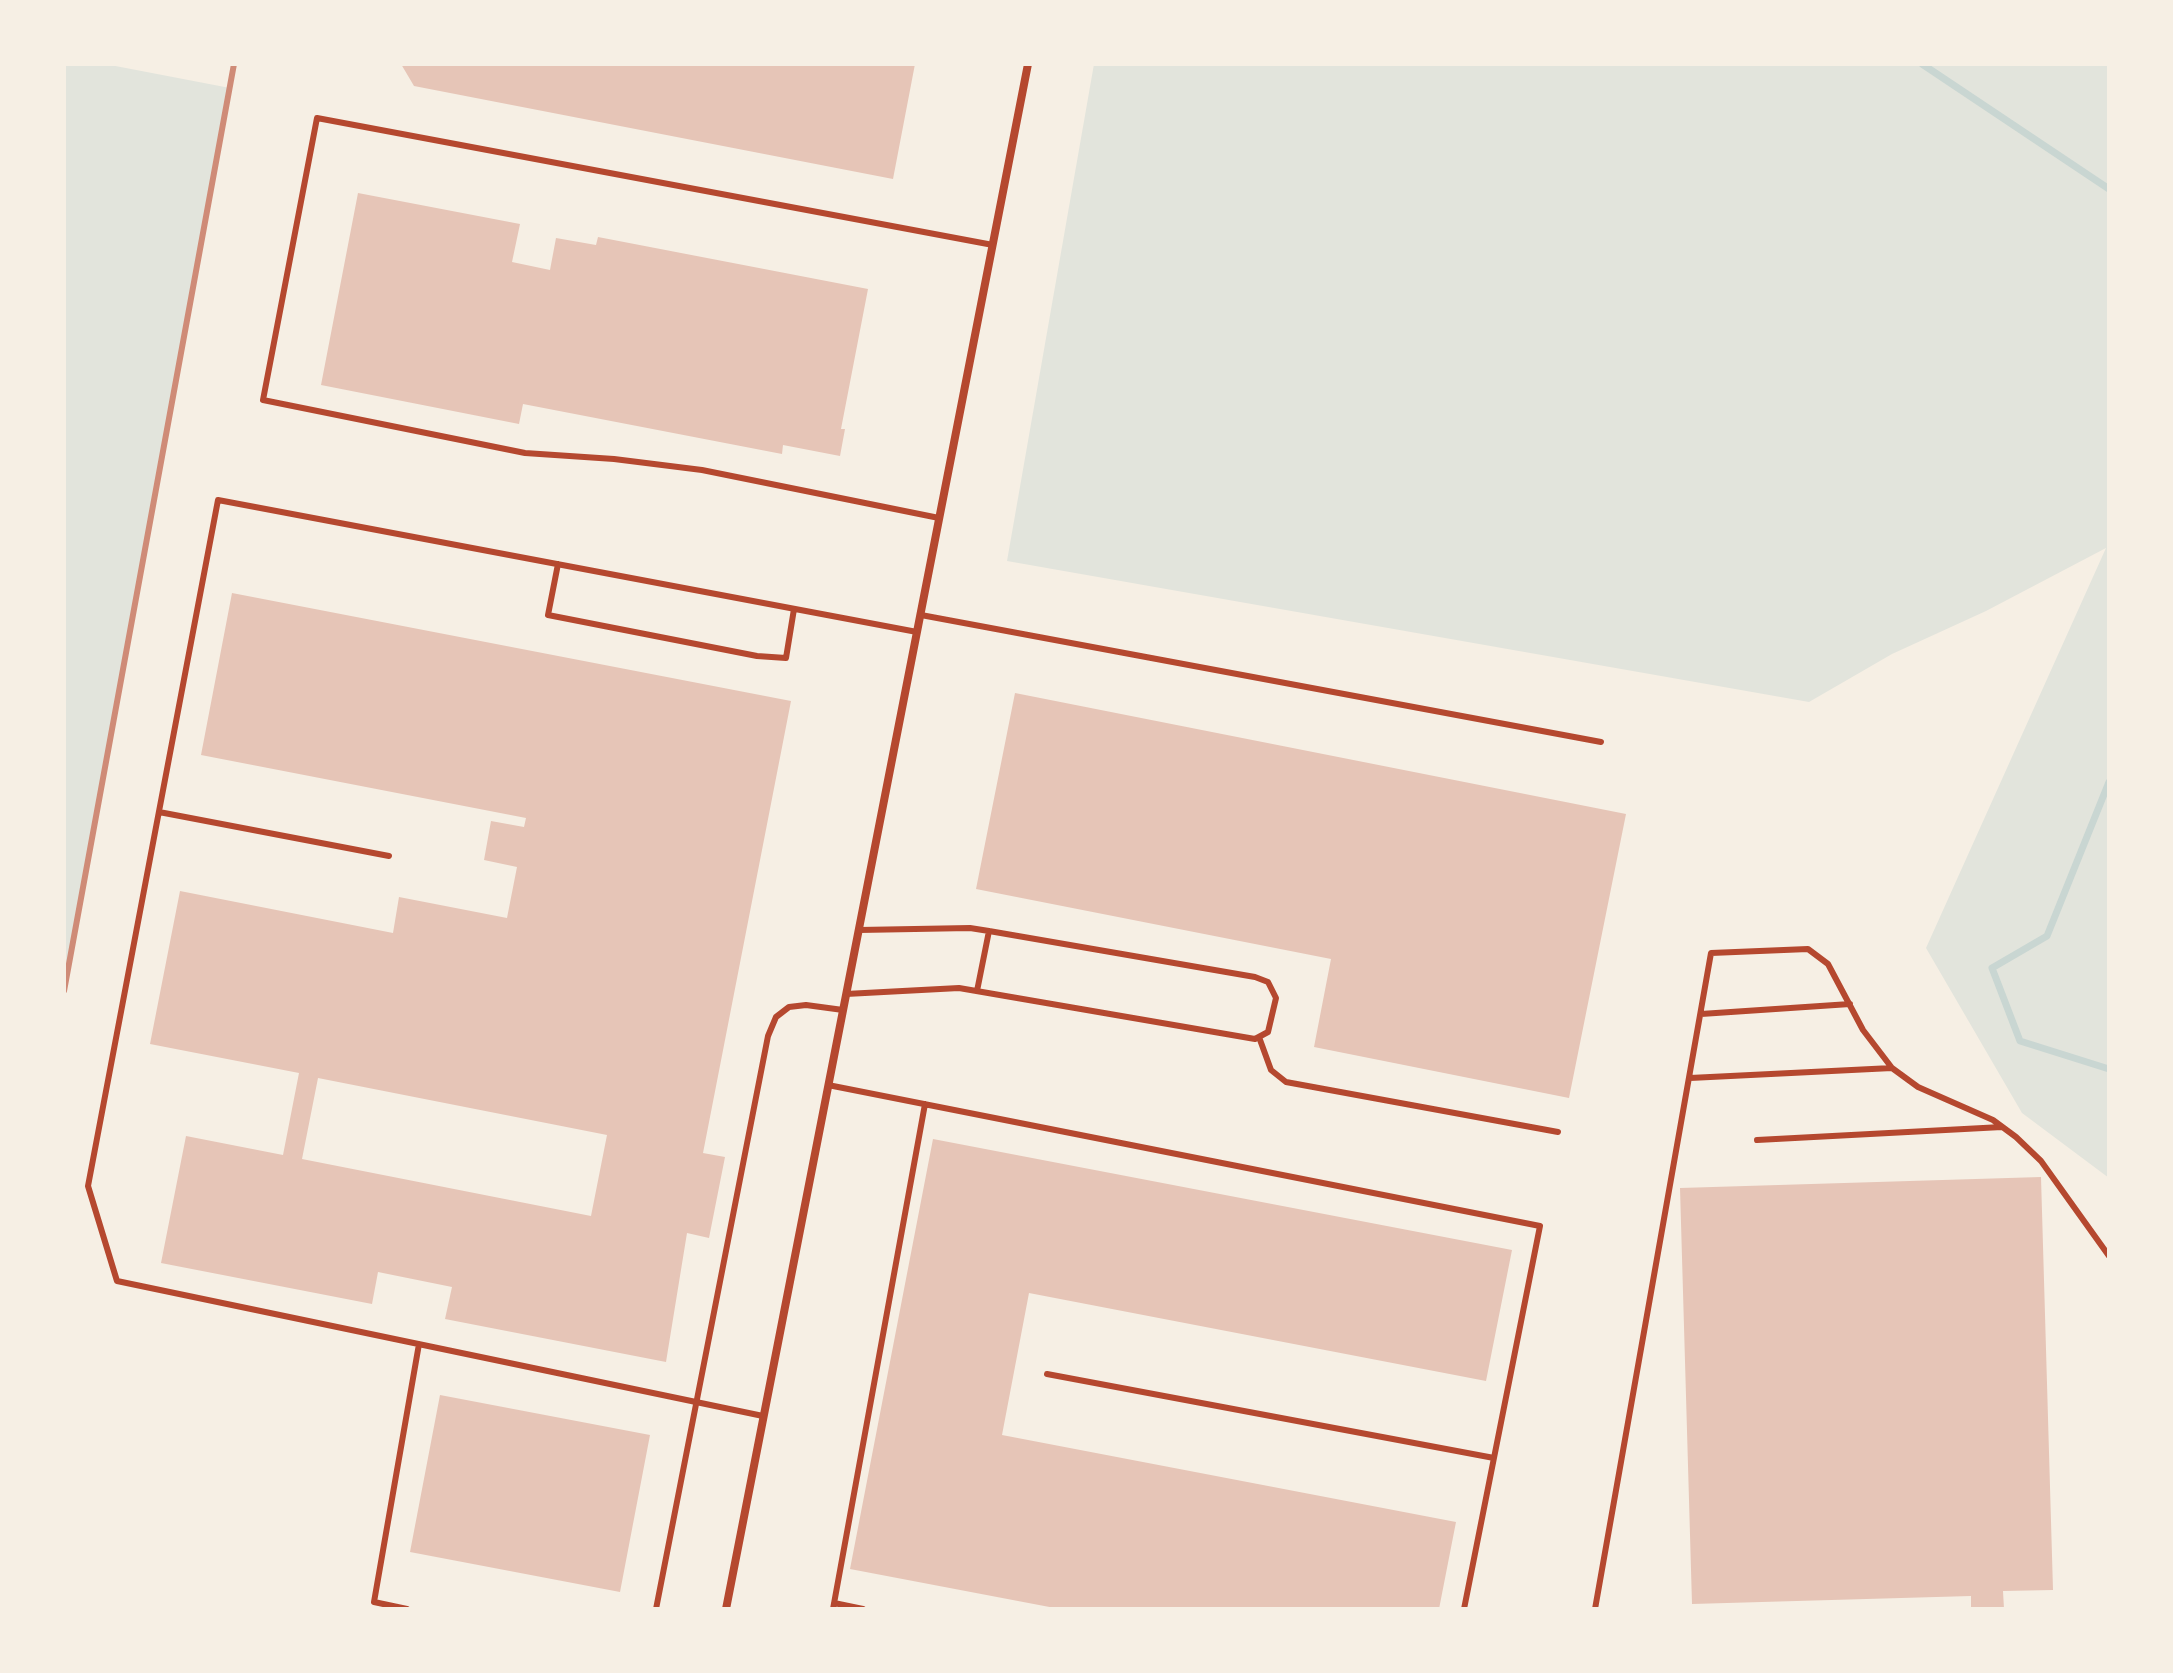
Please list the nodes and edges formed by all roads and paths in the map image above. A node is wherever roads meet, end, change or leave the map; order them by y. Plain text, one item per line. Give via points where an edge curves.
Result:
1 (1028, 64) edge
2 (993, 245) junction
3 (939, 518) junction
4 (558, 564) junction
5 (794, 609) junction
6 (921, 615) junction
7 (917, 632) junction
8 (1601, 742) dead end
9 (159, 812) junction
10 (389, 856) dead end
11 (859, 930) junction
12 (989, 931) junction
13 (977, 991) junction
14 (846, 994) junction
15 (1850, 1004) junction
16 (843, 1010) junction
17 (1701, 1014) junction
18 (1259, 1037) junction
19 (1892, 1068) junction
20 (1690, 1078) junction
21 (828, 1085) junction
22 (925, 1104) junction
23 (2002, 1127) junction
24 (1558, 1132) dead end
25 (1757, 1140) dead end
26 (2109, 1256) edge
27 (419, 1344) junction
28 (1047, 1374) dead end
29 (695, 1402) junction
30 (763, 1416) junction
31 (1494, 1458) junction
32 (833, 1606) edge
33 (1595, 1608) edge
34 (407, 1609) edge
35 (656, 1609) edge
36 (726, 1609) edge
37 (863, 1609) edge
38 (1464, 1609) edge
39 (1605, 1609) edge

1 - 2 street
2 - 3 street
2 - 3 lane via 317,118 263,400 525,453 702,470
3 - 6 street
4 - 5 lane
4 - 5 lane via 548,615 757,656 786,658
4 - 9 lane via 218,500
5 - 7 lane
6 - 7 street
6 - 8 lane
7 - 11 street
9 - 10 lane
9 - 27 lane via 88,1186 117,1281
11 - 12 lane
11 - 14 street
12 - 13 lane
12 - 18 lane via 1268,982 1276,998 1268,1032
13 - 14 lane
13 - 18 lane via 1240,1038
14 - 16 street
15 - 17 lane
15 - 17 lane via 1828,964 1808,949 1711,953
15 - 19 lane
16 - 21 street
16 - 29 lane via 789,1007 776,1017 768,1036
17 - 20 lane
18 - 24 lane via 1271,1070 1286,1082
19 - 20 lane
19 - 23 lane via 1918,1087
20 - 33 lane
21 - 22 lane
21 - 30 street
22 - 31 lane via 1540,1226
22 - 32 lane
23 - 25 lane
23 - 26 lane via 2041,1161
27 - 29 lane
27 - 34 lane via 374,1602
28 - 31 lane
29 - 30 lane
29 - 35 lane
30 - 36 street
31 - 38 lane
32 - 37 lane
33 - 39 lane

